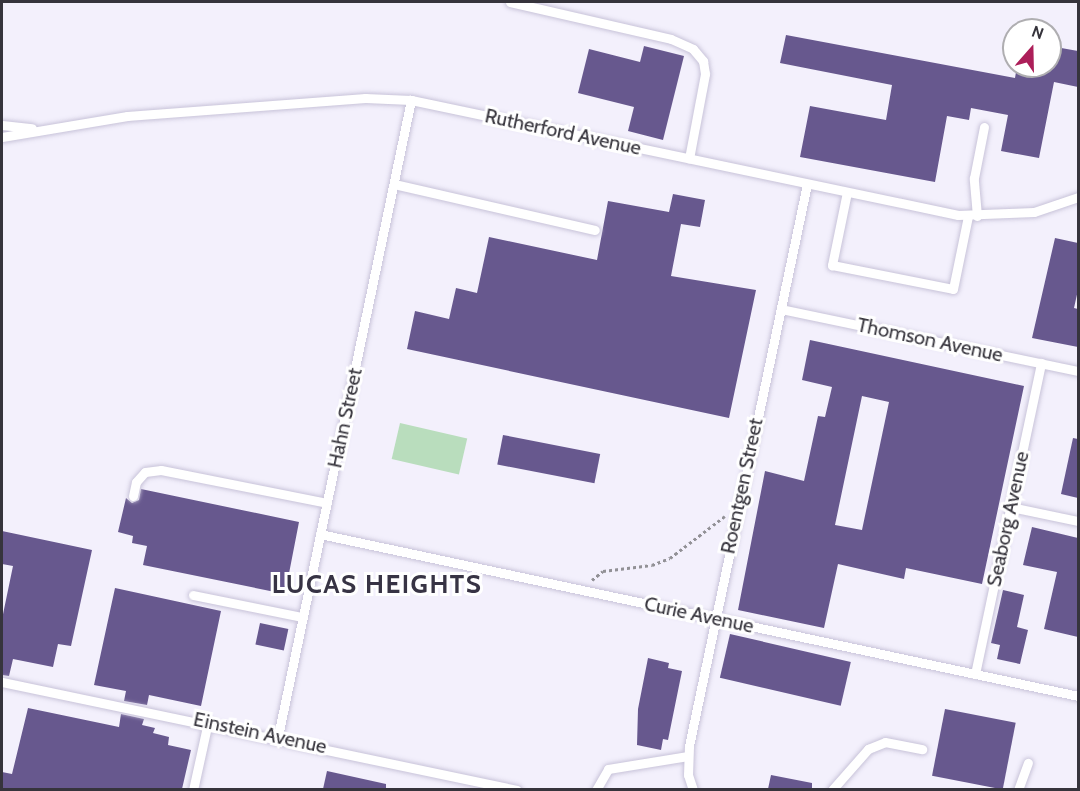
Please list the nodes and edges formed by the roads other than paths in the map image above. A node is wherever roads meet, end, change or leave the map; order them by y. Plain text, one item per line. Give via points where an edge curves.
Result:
1 (510, 2) edge
2 (411, 100) junction
3 (2, 125) edge
4 (984, 127) dead end
5 (41, 128) junction
6 (2, 137) edge
7 (689, 159) junction
8 (394, 184) junction
9 (807, 184) junction
10 (847, 192) junction
11 (1078, 197) edge
12 (972, 216) junction
13 (595, 230) dead end
14 (781, 309) junction
15 (1041, 363) junction
16 (1078, 371) edge
17 (134, 496) dead end
18 (327, 503) junction
19 (1011, 507) junction
20 (1078, 521) edge
21 (320, 534) junction
22 (193, 595) dead end
23 (302, 617) junction
24 (714, 618) junction
25 (975, 674) junction
26 (2, 682) edge
27 (1078, 696) edge
28 (208, 722) junction
29 (278, 736) junction
30 (922, 749) dead end
31 (688, 756) junction
32 (1028, 763) dead end
33 (193, 789) edge
34 (517, 789) edge
35 (596, 789) edge
36 (693, 789) edge
37 (832, 789) edge
38 (1018, 789) edge

1 - 7 lane via 671,39 693,50 703,61 705,74
2 - 5 lane, Rutherford Avenue via 365,98 244,106
2 - 7 lane, Rutherford Avenue
2 - 8 lane, Hahn Street
3 - 5 lane, Rutherford Avenue
4 - 12 lane via 974,178
5 - 6 lane, Rutherford Avenue
7 - 9 lane, Rutherford Avenue
8 - 13 lane
8 - 18 lane, Hahn Street
9 - 10 lane, Rutherford Avenue
9 - 14 lane, Roentgen Street
10 - 12 lane, Rutherford Avenue
10 - 12 lane via 832,265 954,289
11 - 12 lane, Rutherford Avenue via 1034,212
14 - 15 lane, Thomson Avenue
14 - 24 lane, Roentgen Street
15 - 16 lane, Thomson Avenue
15 - 19 lane, Seaborg Avenue
17 - 18 lane via 136,482 145,472 161,470
18 - 21 lane, Hahn Street
19 - 20 lane
19 - 25 lane, Seaborg Avenue
21 - 23 lane, Hahn Street
21 - 24 lane, Curie Avenue
22 - 23 lane
23 - 29 lane, Hahn Street
24 - 25 lane, Curie Avenue
24 - 31 lane, Roentgen Street
25 - 27 lane, Curie Avenue
26 - 28 lane, Einstein Avenue
28 - 29 lane, Einstein Avenue
28 - 33 lane
29 - 34 lane, Einstein Avenue
30 - 37 lane via 885,742 868,749
31 - 35 lane via 608,769
31 - 36 lane, Roentgen Street
32 - 38 lane

